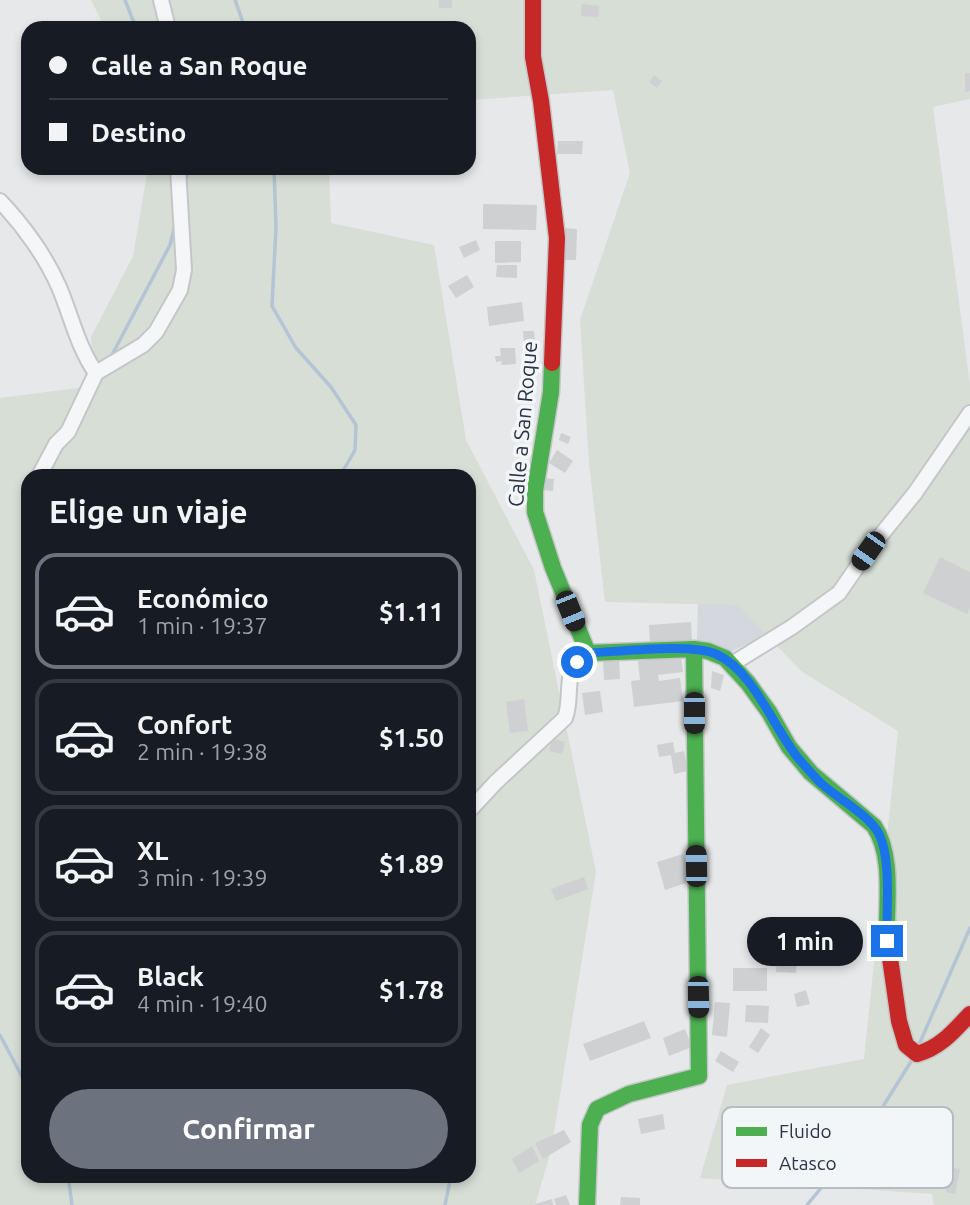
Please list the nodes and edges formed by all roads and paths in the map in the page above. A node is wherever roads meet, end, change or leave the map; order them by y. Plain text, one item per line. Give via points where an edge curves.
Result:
1 (161, 0) edge
2 (533, 0) edge
3 (166, 21) edge
4 (178, 175) edge
5 (0, 201) edge
6 (96, 373) junction
7 (970, 414) edge
8 (43, 469) edge
9 (694, 649) junction
10 (588, 653) junction
11 (732, 664) junction
12 (476, 803) edge
13 (970, 1014) edge
14 (587, 1205) edge

1 - 3 street
2 - 10 street, Calle a San Roque via 533,57 557,238 551,392 535,512
4 - 6 street via 184,270 180,290 156,332 143,345
5 - 6 street via 51,272
6 - 8 street via 68,432
7 - 11 street via 839,593
9 - 10 street
9 - 11 street
9 - 14 street via 699,1076 628,1095 597,1109 590,1121
10 - 12 street via 572,671 565,718
11 - 13 street via 811,773 878,832 886,873 887,941 906,1045 917,1054 928,1052

